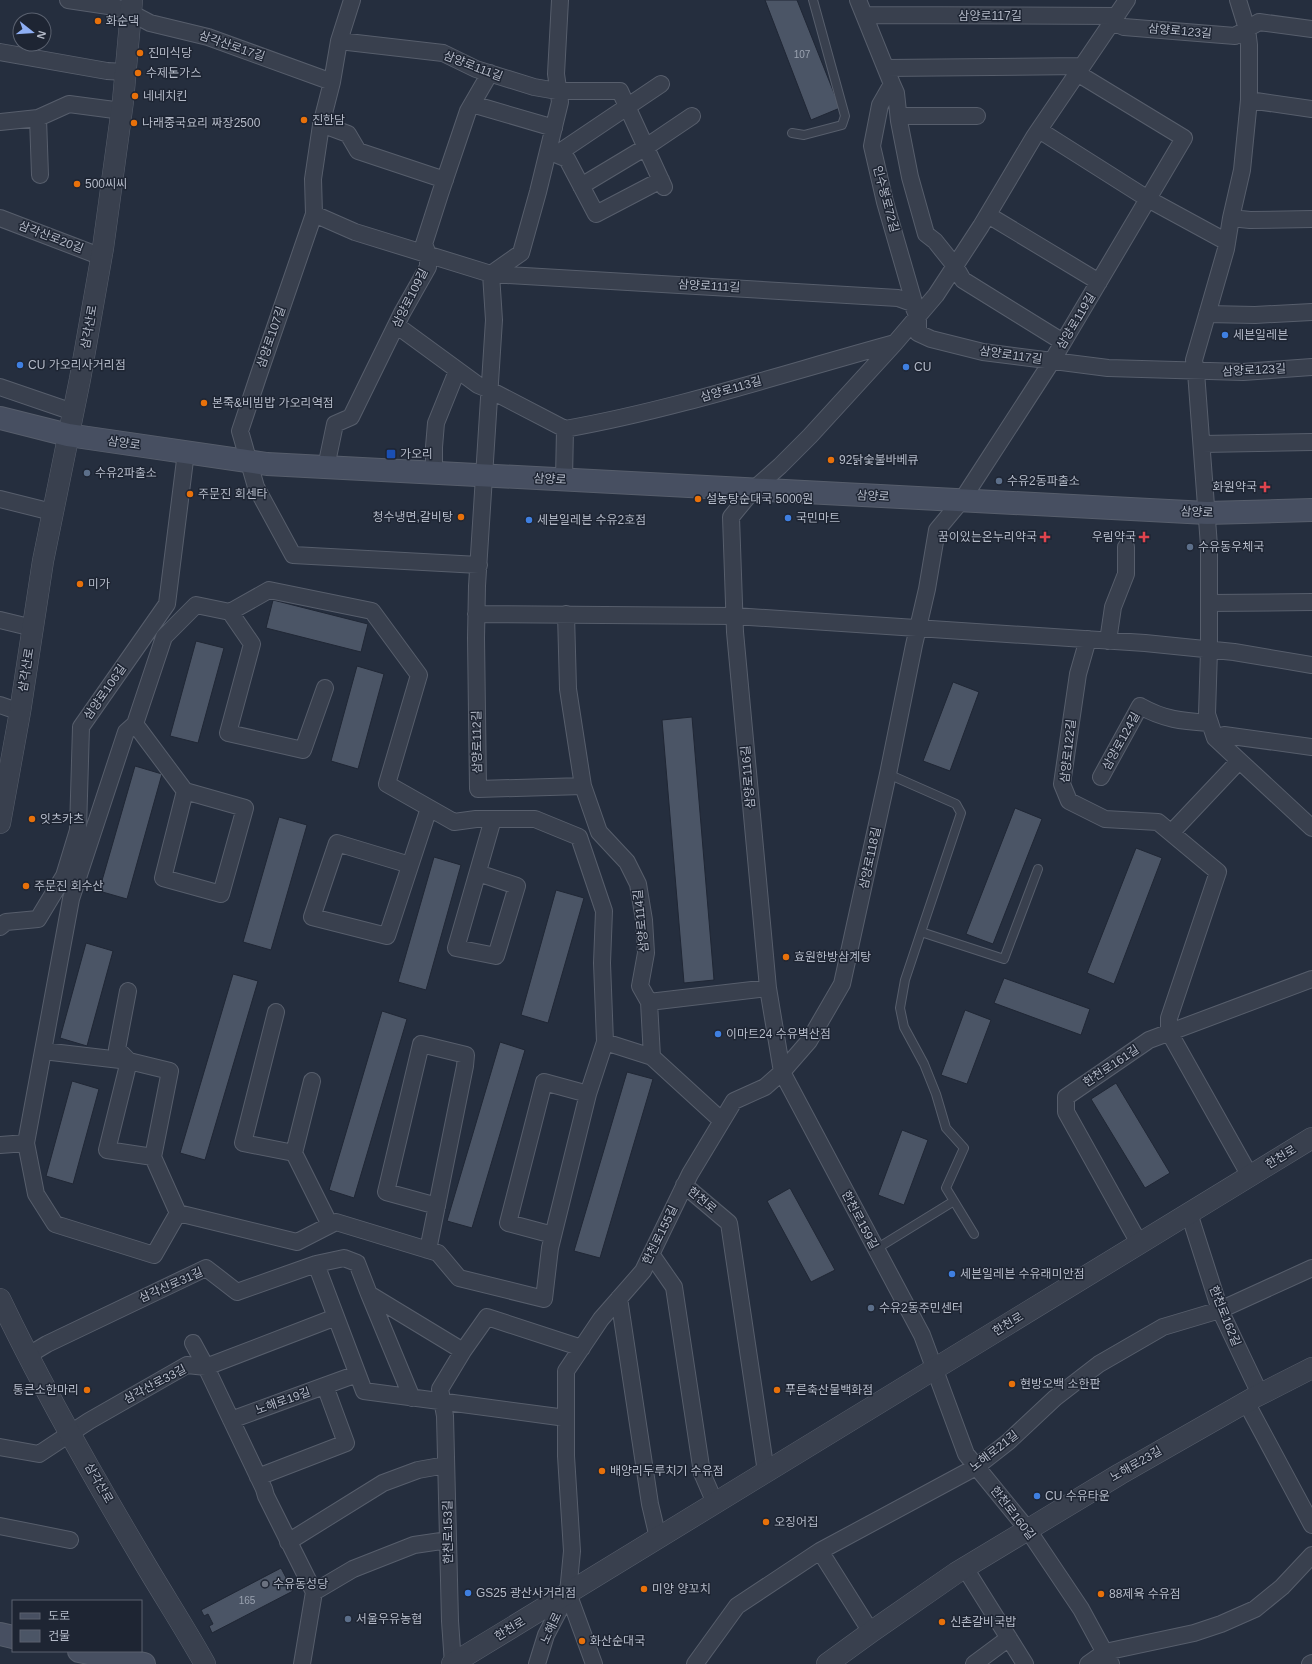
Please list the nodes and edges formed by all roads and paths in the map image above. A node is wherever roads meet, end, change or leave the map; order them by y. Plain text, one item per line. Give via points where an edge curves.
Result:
1 (68, 0) edge
2 (352, 0) edge
3 (560, 0) edge
4 (813, 0) edge
5 (1127, 0) edge
6 (1238, 0) edge
7 (1246, 0) edge
8 (132, 7) edge
9 (861, 7) edge
10 (1114, 19) junction
11 (1247, 29) junction
12 (1312, 29) edge
13 (340, 40) junction
14 (0, 52) edge
15 (886, 68) junction
16 (1080, 69) junction
17 (126, 72) junction
18 (490, 73) junction
19 (332, 82) junction
20 (661, 84) dead end
21 (892, 84) junction
22 (557, 91) junction
23 (1249, 100) junction
24 (472, 104) junction
25 (628, 108) junction
26 (1312, 109) edge
27 (122, 111) junction
28 (692, 116) dead end
29 (899, 116) junction
30 (977, 116) dead end
31 (38, 118) junction
32 (0, 122) edge
33 (321, 124) junction
34 (554, 128) junction
35 (1039, 130) junction
36 (792, 134) dead end
37 (646, 147) junction
38 (552, 153) junction
39 (40, 175) dead end
40 (445, 180) junction
41 (581, 186) junction
42 (1148, 200) junction
43 (314, 214) junction
44 (988, 215) junction
45 (0, 218) edge
46 (1231, 218) junction
47 (1312, 219) edge
48 (1227, 242) junction
49 (428, 254) junction
50 (102, 257) junction
51 (955, 266) junction
52 (491, 274) junction
53 (1099, 282) junction
54 (1312, 312) edge
55 (1207, 314) junction
56 (918, 316) junction
57 (396, 325) junction
58 (1063, 342) junction
59 (895, 343) junction
60 (1052, 361) junction
61 (1312, 367) edge
62 (457, 371) junction
63 (1196, 372) junction
64 (0, 387) edge
65 (490, 390) junction
66 (73, 412) junction
67 (0, 418) edge
68 (565, 429) junction
69 (68, 435) junction
70 (1312, 442) edge
71 (1202, 444) junction
72 (186, 452) junction
73 (249, 461) junction
74 (326, 467) junction
75 (434, 473) junction
76 (484, 475) junction
77 (564, 479) junction
78 (754, 489) junction
79 (0, 499) edge
80 (962, 500) junction
81 (1312, 510) edge
82 (52, 512) junction
83 (1207, 513) junction
84 (1126, 547) dead end
85 (479, 564) junction
86 (1312, 602) edge
87 (1209, 603) junction
88 (230, 612) junction
89 (476, 614) junction
90 (566, 614) junction
91 (734, 616) junction
92 (0, 620) edge
93 (33, 628) junction
94 (918, 628) junction
95 (1088, 639) junction
96 (1108, 641) junction
97 (1209, 650) junction
98 (1312, 665) edge
99 (325, 688) dead end
100 (0, 705) edge
101 (20, 712) junction
102 (135, 724) junction
103 (1212, 730) junction
104 (1312, 747) edge
105 (1239, 761) junction
106 (888, 774) junction
107 (1101, 778) dead end
108 (583, 786) junction
109 (185, 791) junction
110 (429, 808) junction
111 (493, 819) junction
112 (0, 823) edge
113 (1312, 828) edge
114 (1171, 833) junction
115 (410, 865) junction
116 (1038, 869) dead end
117 (478, 873) junction
118 (0, 927) edge
119 (921, 932) junction
120 (1312, 979) edge
121 (768, 988) junction
122 (128, 991) dead end
123 (649, 1002) junction
124 (276, 1012) dead end
125 (1169, 1032) junction
126 (605, 1042) junction
127 (43, 1051) junction
128 (652, 1057) junction
129 (129, 1061) junction
130 (782, 1072) junction
131 (312, 1081) dead end
132 (588, 1094) junction
133 (722, 1121) junction
134 (1312, 1138) edge
135 (26, 1144) junction
136 (0, 1145) edge
137 (294, 1153) junction
138 (153, 1157) junction
139 (1250, 1176) junction
140 (684, 1185) junction
141 (954, 1201) junction
142 (437, 1206) junction
143 (1189, 1212) junction
144 (178, 1213) junction
145 (330, 1225) junction
146 (553, 1234) junction
147 (974, 1234) dead end
148 (1139, 1243) junction
149 (876, 1249) junction
150 (428, 1250) junction
151 (651, 1254) junction
152 (316, 1264) junction
153 (1312, 1268) edge
154 (369, 1294) junction
155 (619, 1298) junction
156 (0, 1299) edge
157 (1220, 1310) junction
158 (336, 1317) junction
159 (193, 1343) dead end
160 (582, 1348) junction
161 (463, 1351) junction
162 (27, 1356) junction
163 (206, 1367) junction
164 (1312, 1368) edge
165 (934, 1369) junction
166 (358, 1374) junction
167 (325, 1386) junction
168 (412, 1398) junction
169 (1253, 1398) junction
170 (442, 1402) junction
171 (566, 1418) junction
172 (231, 1420) junction
173 (71, 1434) junction
174 (0, 1447) edge
175 (446, 1465) junction
176 (976, 1467) junction
177 (766, 1472) junction
178 (258, 1477) junction
179 (715, 1503) junction
180 (1312, 1525) edge
181 (0, 1526) edge
182 (1028, 1530) junction
183 (658, 1538) junction
184 (70, 1540) dead end
185 (448, 1540) junction
186 (288, 1542) junction
187 (820, 1551) junction
188 (1312, 1555) edge
189 (965, 1568) junction
190 (314, 1592) junction
191 (568, 1593) junction
192 (871, 1632) junction
193 (0, 1634) edge
194 (12, 1637) edge
195 (1009, 1638) junction
196 (80, 1656) edge
197 (1108, 1658) edge
198 (144, 1664) edge
199 (205, 1664) edge
200 (302, 1664) edge
201 (452, 1664) edge
202 (537, 1664) edge
203 (594, 1664) edge
204 (696, 1664) edge
205 (827, 1664) edge
206 (974, 1664) edge
207 (1024, 1664) edge
208 (1088, 1664) edge

1 - 8 street
2 - 13 street, 삼양로107길
3 - 22 street
4 - 36 lane via 845,116 842,125 804,135
5 - 10 street
6 - 11 street
7 - 11 street
8 - 17 street, 삼각산로
8 - 19 street, 삼각산로17길 via 150,23 208,37
9 - 10 street, 삼양로117길
9 - 15 street
10 - 11 street, 삼양로123길 via 1124,27 1236,36
10 - 16 street
11 - 12 street, 삼양로123길 via 1259,22
11 - 23 street
13 - 18 street, 삼양로111길 via 444,53
13 - 19 street, 삼양로107길
14 - 17 street
15 - 16 street
15 - 21 street
16 - 35 street
16 - 42 street, 삼양로119길 via 1184,138
17 - 27 street, 삼각산로
18 - 22 street, 삼양로111길 via 534,87
18 - 24 street, 삼양로109길
19 - 33 street, 삼양로107길
20 - 25 street
21 - 29 street
21 - 56 street, 인수봉로72길 via 880,105 872,146 885,202
22 - 25 street, 삼양로111길 via 620,91
22 - 34 street via 560,102
23 - 26 street
23 - 46 street via 1242,170
24 - 34 street
24 - 40 street, 삼양로109길
25 - 37 street
25 - 38 street
27 - 31 street via 69,104
27 - 50 street, 삼각산로
28 - 37 street
29 - 30 street
29 - 51 street via 910,177 926,234
31 - 32 street
31 - 39 street
33 - 40 street via 348,134 358,151
33 - 43 street, 삼양로107길 via 313,179
34 - 38 street
35 - 42 street
35 - 44 street
37 - 41 street
37 - 41 street via 662,184 596,214
38 - 41 street via 567,159
38 - 52 street via 521,253
40 - 49 street, 삼양로109길 via 424,244
42 - 48 street
42 - 53 street, 삼양로119길
43 - 49 street via 355,232
43 - 73 street, 삼양로107길 via 240,431
44 - 51 street
44 - 53 street
45 - 50 street, 삼각산로20길
46 - 47 street
46 - 48 street
48 - 55 street
49 - 52 street
49 - 57 street, 삼양로109길 via 428,266
50 - 66 street, 삼각산로
51 - 56 street
51 - 58 street via 963,280
52 - 56 street, 삼양로111길 via 898,298 912,303
52 - 65 street via 494,320
53 - 58 street, 삼양로119길
54 - 55 street
55 - 63 street via 1194,360
56 - 59 street
56 - 60 street, 삼양로117길 via 918,334 931,339 983,352
57 - 62 street
57 - 74 street, 삼양로109길 via 351,417 335,424
58 - 60 street, 삼양로119길
59 - 68 street, 삼양로113길 via 684,402
59 - 78 street via 810,436
60 - 63 street, 삼양로117길 via 1108,368
60 - 80 street, 삼양로119길
61 - 63 street, 삼양로123길 via 1243,372
62 - 65 street
62 - 75 street via 436,423
63 - 71 street
64 - 66 street
65 - 68 street
65 - 76 street
66 - 69 street, 삼각산로
67 - 69 main road, 삼양로
68 - 77 street
69 - 72 main road, 삼양로
69 - 82 street, 삼각산로
70 - 71 street
71 - 83 street
72 - 73 main road, 삼양로
72 - 118 street, 삼양로106길 via 167,604 81,727 78,830 64,876 38,919 6,922
73 - 74 main road, 삼양로
73 - 85 street via 256,487 293,556
74 - 75 main road, 삼양로
75 - 76 main road, 삼양로
76 - 77 main road, 삼양로
76 - 85 street, 삼양로112길
77 - 78 main road, 삼양로
78 - 80 main road, 삼양로
78 - 91 street, 삼양로116길 via 731,517
79 - 82 street
80 - 83 main road, 삼양로
80 - 94 street, 삼양로118길 via 937,530
81 - 83 main road, 삼양로
82 - 93 street, 삼각산로
83 - 87 street
84 - 96 street via 1126,574 1112,607
85 - 89 street, 삼양로112길
86 - 87 street
87 - 97 street
88 - 99 street via 252,644 228,734 302,750
88 - 102 street via 196,605 164,637
88 - 110 street via 269,590 372,611 419,675 387,784
89 - 90 street
89 - 108 street, 삼양로112길 via 478,789
90 - 91 street
90 - 108 street, 삼양로114길 via 568,689
91 - 94 street
91 - 121 street, 삼양로116길
92 - 93 street
93 - 101 street, 삼각산로
94 - 95 street
94 - 106 street, 삼양로118길
95 - 96 street
95 - 114 street, 삼양로122길 via 1078,674 1062,784 1069,801 1105,819 1158,822
96 - 97 street
97 - 98 street
97 - 103 street via 1207,714
100 - 101 street
101 - 112 street, 삼각산로
102 - 109 street
102 - 127 street via 126,732 71,899
103 - 104 street, 삼양로124길 via 1224,735
103 - 105 street
103 - 107 street, 삼양로124길 via 1152,713 1140,706
105 - 113 street
105 - 114 street
106 - 119 lane via 956,804 961,813
106 - 130 street, 삼양로118길 via 842,984 809,1041
108 - 123 street, 삼양로114길 via 598,832 627,862 638,884 646,953 640,986
109 - 109 street via 245,808 221,894 163,878
110 - 111 street via 454,822
110 - 115 street
111 - 117 street
111 - 126 street via 535,819 579,837 604,911 602,963
114 - 125 street, 삼양로122길 via 1218,872 1169,1018
115 - 115 street via 387,936 312,917 337,843
116 - 119 lane via 1004,959
117 - 117 street via 456,948 496,956 517,886
119 - 141 lane via 905,980 900,1008 904,1027 924,1064 946,1128 964,1148 946,1188
120 - 125 street, 한천로161길
121 - 123 street
121 - 130 street, 삼양로116길
122 - 129 street via 117,1048
123 - 128 street
124 - 137 street via 243,1143
125 - 139 street
125 - 148 street, 한천로161길 via 1149,1040 1066,1097 1066,1112
126 - 128 street
126 - 132 street
127 - 129 street
127 - 135 street
128 - 133 street
129 - 138 street via 170,1072
129 - 138 street via 107,1150
130 - 133 street, 한천로155길 via 765,1087 734,1101
130 - 149 street, 한천로159길
131 - 137 street
132 - 146 street
132 - 146 street via 544,1082 508,1223
133 - 140 street, 한천로155길
134 - 139 street, 한천로
135 - 136 street
135 - 144 street via 36,1194 55,1224 154,1255
137 - 145 street
138 - 144 street
139 - 143 street, 한천로
140 - 151 street, 한천로155길
140 - 177 street, 한천로 via 729,1223
141 - 147 lane
141 - 149 lane
142 - 142 street via 466,1055 421,1044 386,1192
142 - 150 street
143 - 148 street, 한천로
143 - 157 street, 한천로162길
144 - 145 street via 298,1242
145 - 150 street via 336,1222
146 - 150 street via 544,1299 460,1278 438,1253
148 - 165 street, 한천로
149 - 165 street, 한천로159길 via 922,1335
151 - 155 street, 한천로155길 via 643,1270
151 - 179 street via 674,1286 702,1473
152 - 154 street, 삼각산로31길 via 344,1258 357,1263
152 - 158 street
152 - 162 street, 삼각산로31길 via 237,1292 206,1268
153 - 157 street, 노해로21길
154 - 161 street
154 - 168 street, 삼각산로31길
155 - 160 street, 한천로155길
155 - 183 street via 650,1504
156 - 162 street, 삼각산로
157 - 169 street, 한천로162길
157 - 176 street, 노해로21길 via 1163,1327 1099,1364 1055,1398 1008,1442
158 - 163 street, 삼각산로33길
158 - 166 street
159 - 163 street
160 - 161 street via 487,1316
160 - 171 street, 한천로155길 via 566,1371
161 - 170 street via 440,1389
162 - 173 street, 삼각산로
163 - 172 street
163 - 173 street, 삼각산로33길 via 187,1365
164 - 169 street, 노해로23길
165 - 176 street, 한천로160길 via 966,1454
165 - 177 street, 한천로
166 - 167 street
166 - 168 street via 364,1391
167 - 172 street, 노해로19길
167 - 178 street, 노해로19길 via 346,1443
168 - 170 street
169 - 180 street, 한천로162길
169 - 182 street, 노해로23길
170 - 171 street
170 - 175 street, 한천로153길 via 445,1416
171 - 191 street, 한천로155길 via 572,1551
172 - 178 street
173 - 174 street, 삼각산로33길 via 39,1454
173 - 199 street, 삼각산로
175 - 185 street, 한천로153길
175 - 186 street via 418,1470 383,1483
176 - 182 street, 한천로160길
176 - 187 street, 노해로21길
177 - 179 street, 한천로
178 - 186 street
179 - 183 street, 한천로
181 - 184 street
182 - 189 street, 노해로23길
182 - 197 street, 한천로160길 via 1081,1609
183 - 191 street, 한천로
185 - 190 street via 414,1545 353,1569
185 - 201 street, 한천로153길
186 - 190 street
187 - 192 street
187 - 204 street, 노해로21길 via 737,1606
188 - 197 street via 1282,1587 1255,1609 1221,1624
189 - 192 street, 노해로23길
189 - 195 street
190 - 200 street
191 - 201 street, 한천로
191 - 202 street, 노해로 via 546,1635
191 - 203 street
192 - 205 street, 노해로23길
193 - 194 main road
195 - 206 street
195 - 207 street
196 - 198 main road
197 - 208 street

